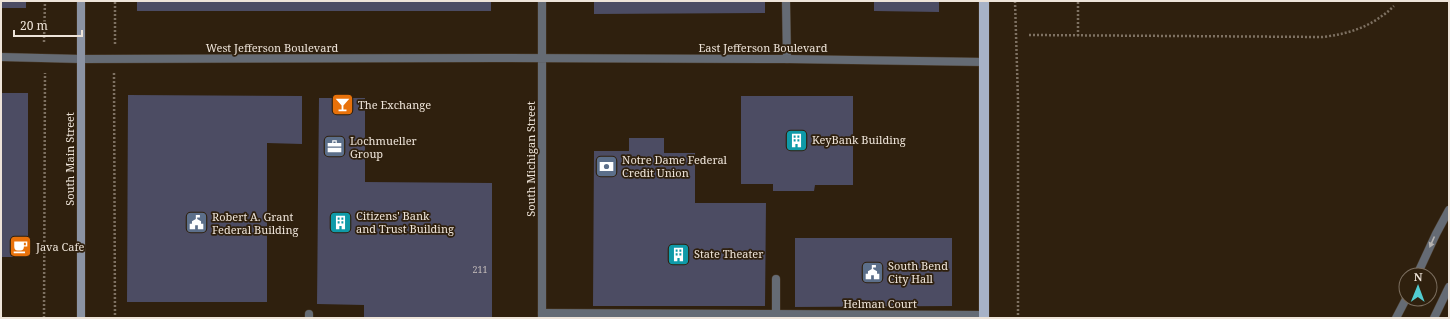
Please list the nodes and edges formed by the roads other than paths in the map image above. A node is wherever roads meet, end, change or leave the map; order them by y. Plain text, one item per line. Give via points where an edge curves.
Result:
1 (81, 1) edge
2 (542, 1) edge
3 (786, 1) edge
4 (984, 1) edge
5 (1, 57) edge
6 (542, 58) junction
7 (81, 59) junction
8 (787, 59) junction
9 (984, 62) junction
10 (1449, 210) edge
11 (1421, 267) edge
12 (776, 279) dead end
13 (1449, 287) edge
14 (1402, 307) edge
15 (542, 316) edge
16 (776, 316) edge
17 (984, 316) edge
18 (81, 318) edge
19 (1396, 318) edge
20 (1434, 318) edge

1 - 7 main road, South Main Street
2 - 6 street, South Michigan Street
3 - 8 street
4 - 9 main road
5 - 7 street, West Jefferson Boulevard
6 - 7 street, West Jefferson Boulevard
6 - 8 street, East Jefferson Boulevard
6 - 15 street, South Michigan Street
7 - 18 main road, South Main Street
8 - 9 street, East Jefferson Boulevard
9 - 17 main road
10 -> 11 street
12 - 16 street
13 - 20 street
14 - 19 street
15 - 16 street, Helman Court
16 - 17 street, Helman Court

